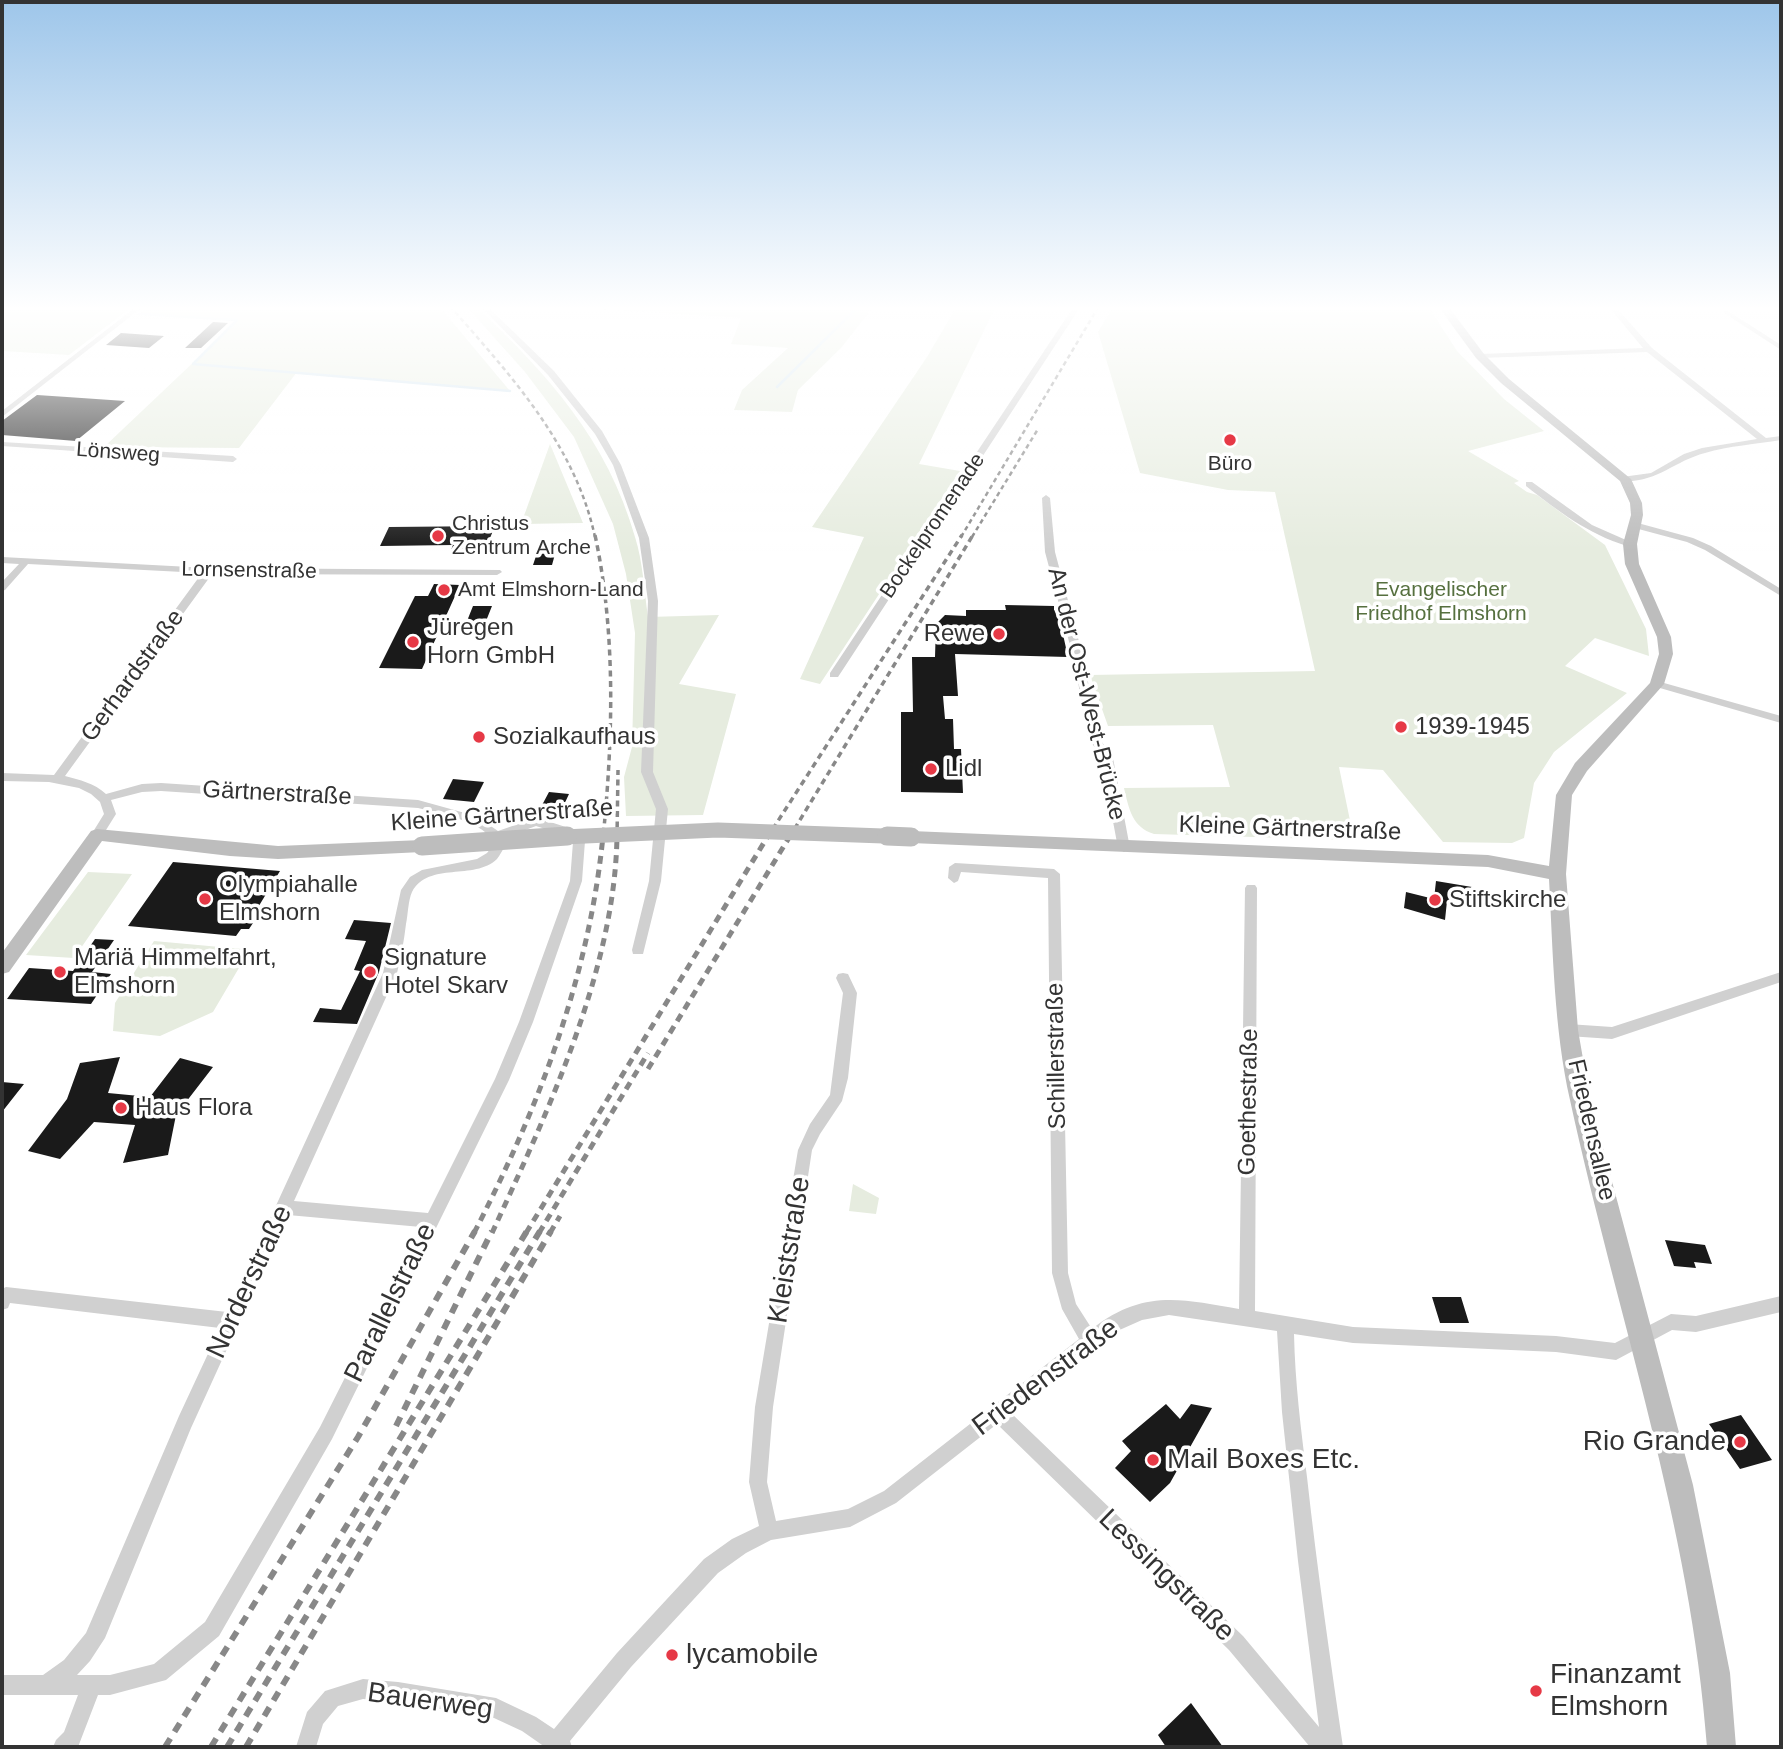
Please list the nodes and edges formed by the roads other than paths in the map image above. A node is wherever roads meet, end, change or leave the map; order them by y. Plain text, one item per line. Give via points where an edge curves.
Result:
1 (37, 388) edge
2 (563, 388) edge
3 (1024, 388) edge
4 (1514, 388) edge
5 (1697, 388) edge
6 (2, 415) edge
7 (1781, 438) edge
8 (1763, 440) junction
9 (7, 445) edge
10 (2, 454) edge
11 (233, 459) dead end
12 (1529, 484) dead end
13 (1629, 486) junction
14 (1046, 498) dead end
15 (1634, 525) junction
16 (1630, 544) junction
17 (2, 560) edge
18 (26, 562) junction
19 (209, 571) junction
20 (497, 572) dead end
21 (2, 588) edge
22 (1781, 593) edge
23 (834, 675) dead end
24 (1657, 684) junction
25 (1781, 720) edge
26 (2, 777) edge
27 (56, 781) junction
28 (104, 798) junction
29 (465, 817) junction
30 (532, 823) junction
31 (574, 834) joint
32 (97, 835) junction
33 (497, 836) junction
34 (1124, 848) junction
35 (1557, 874) junction
36 (954, 878) dead end
37 (1251, 888) dead end
38 (638, 950) dead end
39 (2, 967) edge
40 (1781, 977) edge
41 (843, 978) dead end
42 (1568, 1030) junction
43 (284, 1208) junction
44 (431, 1221) junction
45 (2, 1302) edge
46 (1781, 1304) edge
47 (1247, 1316) junction
48 (232, 1321) junction
49 (1285, 1324) junction
50 (1642, 1336) junction
51 (1091, 1341) junction
52 (999, 1414) junction
53 (769, 1531) junction
54 (48, 1683) junction
55 (2, 1685) edge
56 (91, 1686) junction
57 (559, 1744) edge
58 (63, 1747) edge
59 (306, 1747) edge
60 (1323, 1747) edge
61 (1333, 1747) edge
62 (1722, 1747) edge

1 - 6 street
2 - 38 street via 599,433 617,465 644,538 653,601 647,772 662,809 655,881
3 - 23 street, Bockelpromenade
4 - 13 main road
5 - 8 street
7 - 8 street
8 - 13 street via 1687,456
9 - 10 street
9 - 11 street, Lönsweg
12 - 16 street via 1589,529
13 - 15 main road, Friedensallee via 1637,516
14 - 34 street, An der Ost-West-Brücke via 1050,552 1080,664 1092,735 1107,758
15 - 16 main road, Friedensallee
15 - 22 street via 1708,548
16 - 24 main road, Friedensallee via 1632,564 1664,637 1666,654
17 - 18 street, Lornsenstraße
18 - 19 street, Lornsenstraße
18 - 21 street
19 - 20 street, Lornsenstraße
19 - 27 street, Gerhardstraße
24 - 25 street
24 - 35 main road, Friedensallee via 1569,783
26 - 27 street
27 - 28 street via 86,785
28 - 29 street, Gärtnerstraße via 161,787 406,802
28 - 32 street via 110,814
29 - 30 street, Gärtnerstraße via 509,816
29 - 33 street
30 - 31 street, Gärtnerstraße
30 - 33 street
31 - 44 street, Parallelstraße via 579,841 576,881 526,1022
32 - 34 main road, Kleine Gärtnerstraße, bridge via 252,851 362,850 706,831
32 - 39 main road
33 - 43 street, Norderstraße via 497,852 485,860 429,870 418,875 405,893 390,973
34 - 35 main road, Kleine Gärtnerstraße via 1488,861
35 - 42 main road, Friedensallee
36 - 51 street, Schillerstraße via 955,867 1054,874 1060,1273 1066,1306
37 - 47 street, Goethestraße
40 - 42 street via 1612,1033
41 - 53 street, Kleiststraße via 850,993 841,1078 836,1097 805,1150 764,1406 758,1482
42 - 50 main road, Friedensallee via 1580,1099
43 - 44 street
43 - 48 street, Norderstraße
44 - 56 street, Parallelstraße via 326,1433 212,1629 159,1673
45 - 48 street via 6,1295
46 - 50 street via 1696,1324 1671,1322
47 - 49 street, Friedenstraße
47 - 51 street, Friedenstraße via 1163,1307 1129,1315
48 - 54 street, Norderstraße via 84,1657
49 - 50 street, Friedenstraße via 1366,1336 1556,1344 1616,1352
49 - 61 street via 1304,1530
50 - 62 main road, Friedensallee via 1683,1498 1716,1673
51 - 52 street, Friedenstraße
52 - 53 street, Friedenstraße via 862,1513
52 - 60 street, Lessingstraße via 1236,1643
53 - 57 street, Friedenstraße via 711,1566 624,1660
54 - 55 street, Parallelstraße
54 - 56 street, Parallelstraße
56 - 58 street via 72,1739
57 - 59 street, Bauerweg via 496,1708 363,1689 332,1698 314,1719

